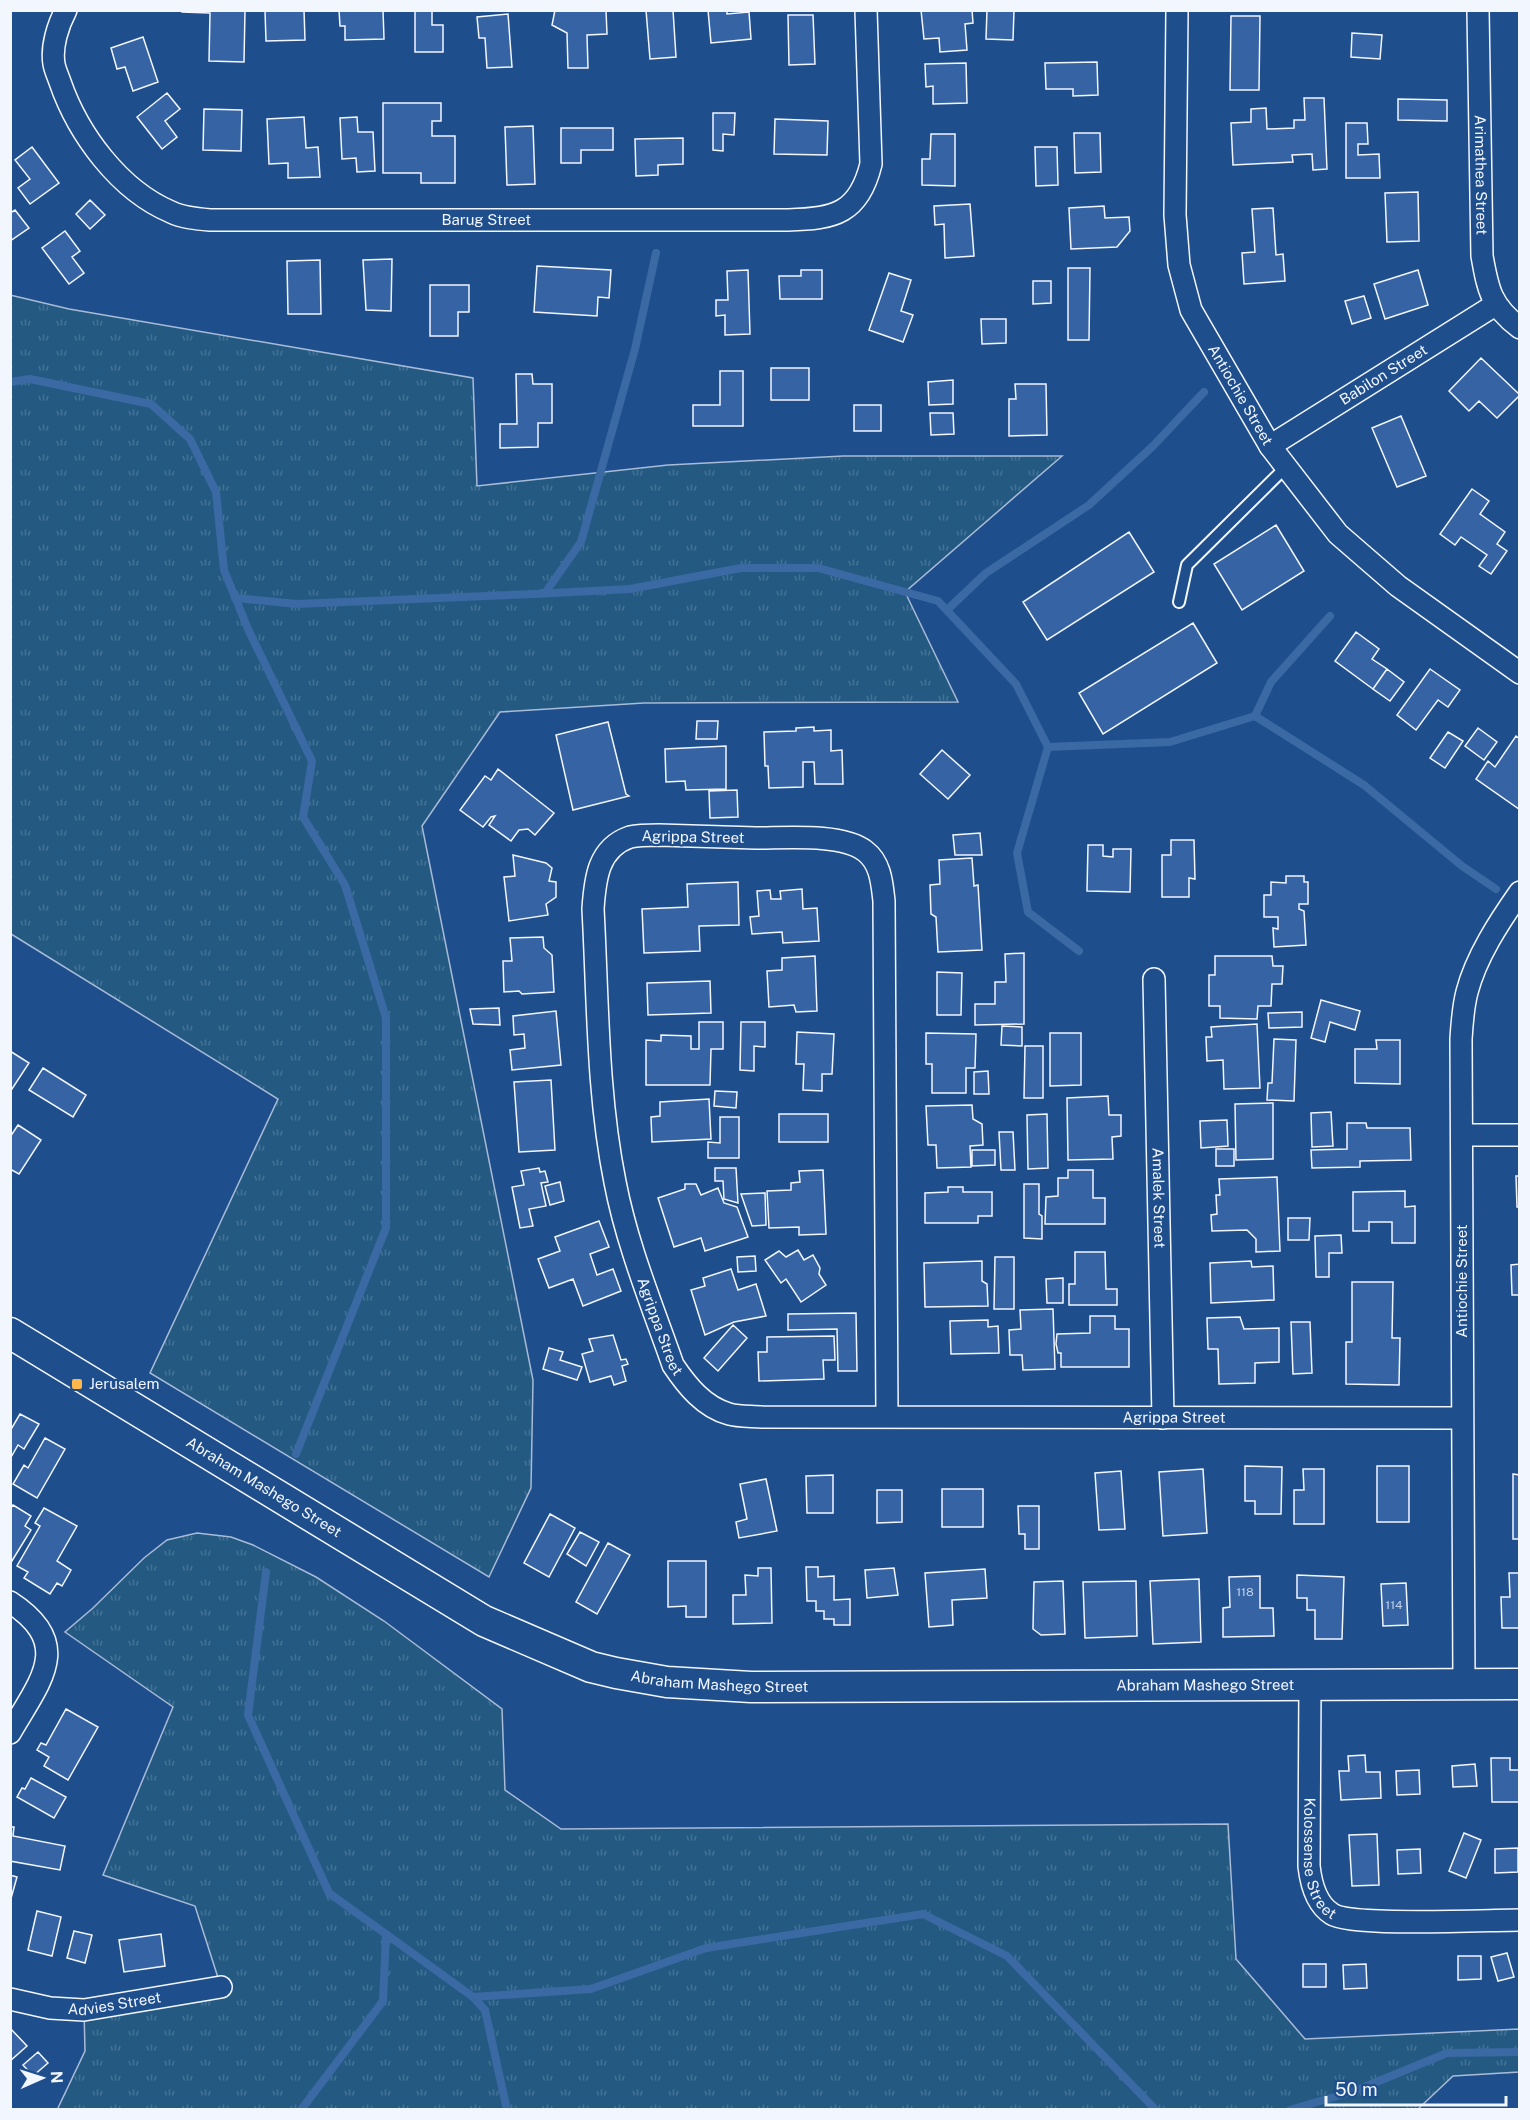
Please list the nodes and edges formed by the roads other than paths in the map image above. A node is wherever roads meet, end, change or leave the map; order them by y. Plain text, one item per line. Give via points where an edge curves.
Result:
1 (66, 10) edge
2 (866, 10) edge
3 (1178, 10) edge
4 (1478, 10) edge
5 (1495, 305) junction
6 (1520, 328) edge
7 (1270, 446) junction
8 (1286, 467) junction
9 (1179, 603) dead end
10 (1520, 674) edge
11 (1520, 892) edge
12 (1154, 979) dead end
13 (1462, 1135) junction
14 (1520, 1135) edge
15 (10, 1333) edge
16 (887, 1416) junction
17 (1163, 1418) junction
18 (1462, 1418) junction
19 (10, 1602) edge
20 (1464, 1683) junction
21 (1310, 1684) junction
22 (1520, 1684) edge
23 (10, 1733) edge
24 (1520, 1920) edge
25 (221, 1987) dead end
26 (10, 1999) edge

1 - 2 street, Barug Street via 57,32 54,63 71,112 88,138 126,184 152,202 177,214 211,220 828,217 855,200 866,184 871,164
3 - 7 street, Antiochie Street via 1175,215 1183,285 1191,310
4 - 5 street, Arimathea Street via 1482,256
5 - 6 street, Arimathea Street
5 - 7 street, Babilon Street
7 - 8 street, Antiochie Street
8 - 9 lane via 1187,565
8 - 10 street, Antiochie Street via 1345,541 1398,586
11 - 13 street, Antiochie Street via 1487,945 1467,991 1461,1039
12 - 17 street, Amalek Street
13 - 14 street
13 - 18 street, Antiochie Street
15 - 21 main road, Abraham Mashego Street via 484,1621 591,1667 667,1682 751,1687
16 - 16 street, Agrippa Street via 729,1414 705,1402 687,1386 673,1365 625,1223 607,1134 593,909 601,859 617,843 632,837 659,835 827,840 856,846 876,864 884,902
16 - 17 street, Agrippa Street
17 - 18 street, Agrippa Street
18 - 20 street, Antiochie Street
19 - 23 street via 29,1613 38,1624 45,1635 47,1650 44,1673
20 - 21 main road, Abraham Mashego Street
20 - 22 main road, Abraham Mashego Street
21 - 24 street, Kolossense Street via 1309,1866 1311,1884 1320,1903 1333,1915 1351,1919
25 - 26 street, Advies Street via 84,2010 50,2008

